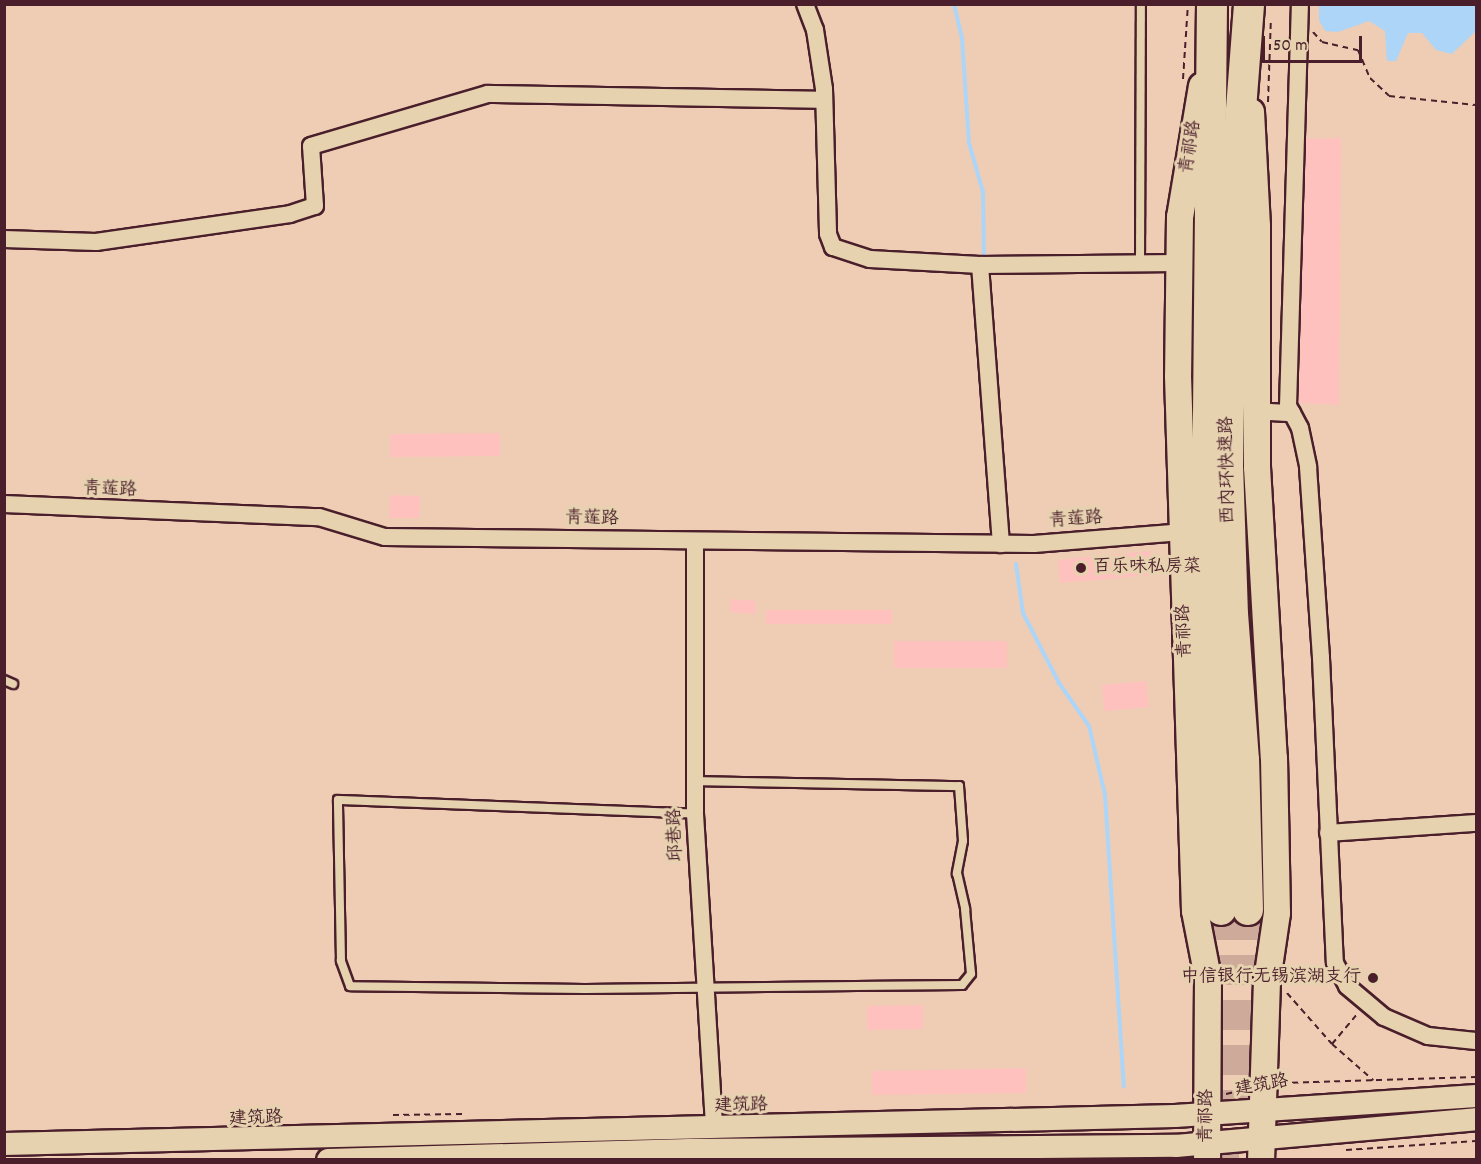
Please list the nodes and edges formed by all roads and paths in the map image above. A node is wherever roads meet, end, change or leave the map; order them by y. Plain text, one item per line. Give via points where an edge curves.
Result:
1 (805, 4) edge
2 (1142, 4) edge
3 (1188, 4) edge
4 (1299, 11) edge
5 (1256, 17) edge
6 (1211, 19) edge
7 (1186, 53) dead end
8 (1270, 58) dead end
9 (824, 99) junction
10 (1476, 105) edge
11 (4, 239) edge
12 (1140, 263) junction
13 (1178, 263) junction
14 (980, 265) junction
15 (1270, 412) dead end
16 (1292, 413) junction
17 (4, 504) edge
18 (1182, 532) junction
19 (694, 542) junction
20 (1001, 544) junction
21 (4, 680) edge
22 (13, 684) dead end
23 (695, 781) junction
24 (695, 814) junction
25 (1476, 823) edge
26 (1328, 833) junction
27 (705, 988) junction
28 (1283, 988) dead end
29 (1365, 1002) junction
30 (1476, 1041) edge
31 (1332, 1044) junction
32 (1476, 1077) edge
33 (1374, 1080) junction
34 (1476, 1096) edge
35 (1262, 1097) junction
36 (1208, 1105) junction
37 (390, 1116) dead end
38 (1476, 1119) edge
39 (467, 1123) junction
40 (714, 1125) junction
41 (1476, 1141) edge
42 (4, 1144) edge
43 (1261, 1149) edge
44 (1338, 1150) dead end
45 (1207, 1151) edge
46 (468, 1157) edge
47 (328, 1160) edge

1 - 9 street via 815,30
2 - 12 lane
3 - 7 path
4 - 10 path via 1322,42 1358,50 1370,78 1389,96
4 - 16 street via 1288,406
5 - 6 highway, 西内环快速路 via 1232,226 1228,468 1233,615 1244,760 1234,910 1206,616
5 - 8 path
5 - 35 main road via 1257,467 1274,758 1277,901 1267,981
6 - 13 main road, 青祁路 via 1180,217
9 - 11 street via 488,94 311,146 315,206 290,214 96,242
9 - 14 street via 828,234 833,248 870,259
12 - 13 street
12 - 14 street
13 - 18 main road, 青祁路
14 - 20 street
15 - 16 street
16 - 26 street via 1300,428 1308,467 1322,658
17 - 19 street, 青莲路 via 319,517 385,537
18 - 20 street, 青莲路
18 - 36 main road, 青祁路 via 1195,911 1208,978
19 - 20 street, 青莲路
19 - 23 street, 邱巷路
21 - 22 lane
23 - 24 street, 邱巷路
23 - 27 lane via 959,786 963,841 957,873 971,974 962,985
24 - 27 street, 邱巷路
24 - 27 lane via 338,800 341,961 350,986
25 - 26 street
26 - 29 street via 1335,963 1347,986
27 - 40 street, 邱巷路
28 - 31 path
29 - 30 street via 1384,1017 1428,1036
29 - 31 path
31 - 33 path
32 - 33 path, 建筑路
33 - 35 path, 建筑路 via 1289,1081
34 - 35 main road, 建筑路
35 - 36 main road, 建筑路
35 - 36 path, 建筑路
35 - 43 main road
36 - 40 main road, 建筑路
36 - 45 main road, 青祁路
37 - 39 path
38 - 43 main road
39 - 40 main road, 建筑路
39 - 42 main road, 建筑路
39 - 46 street
41 - 44 path
43 - 45 main road
45 - 46 main road
46 - 47 main road

